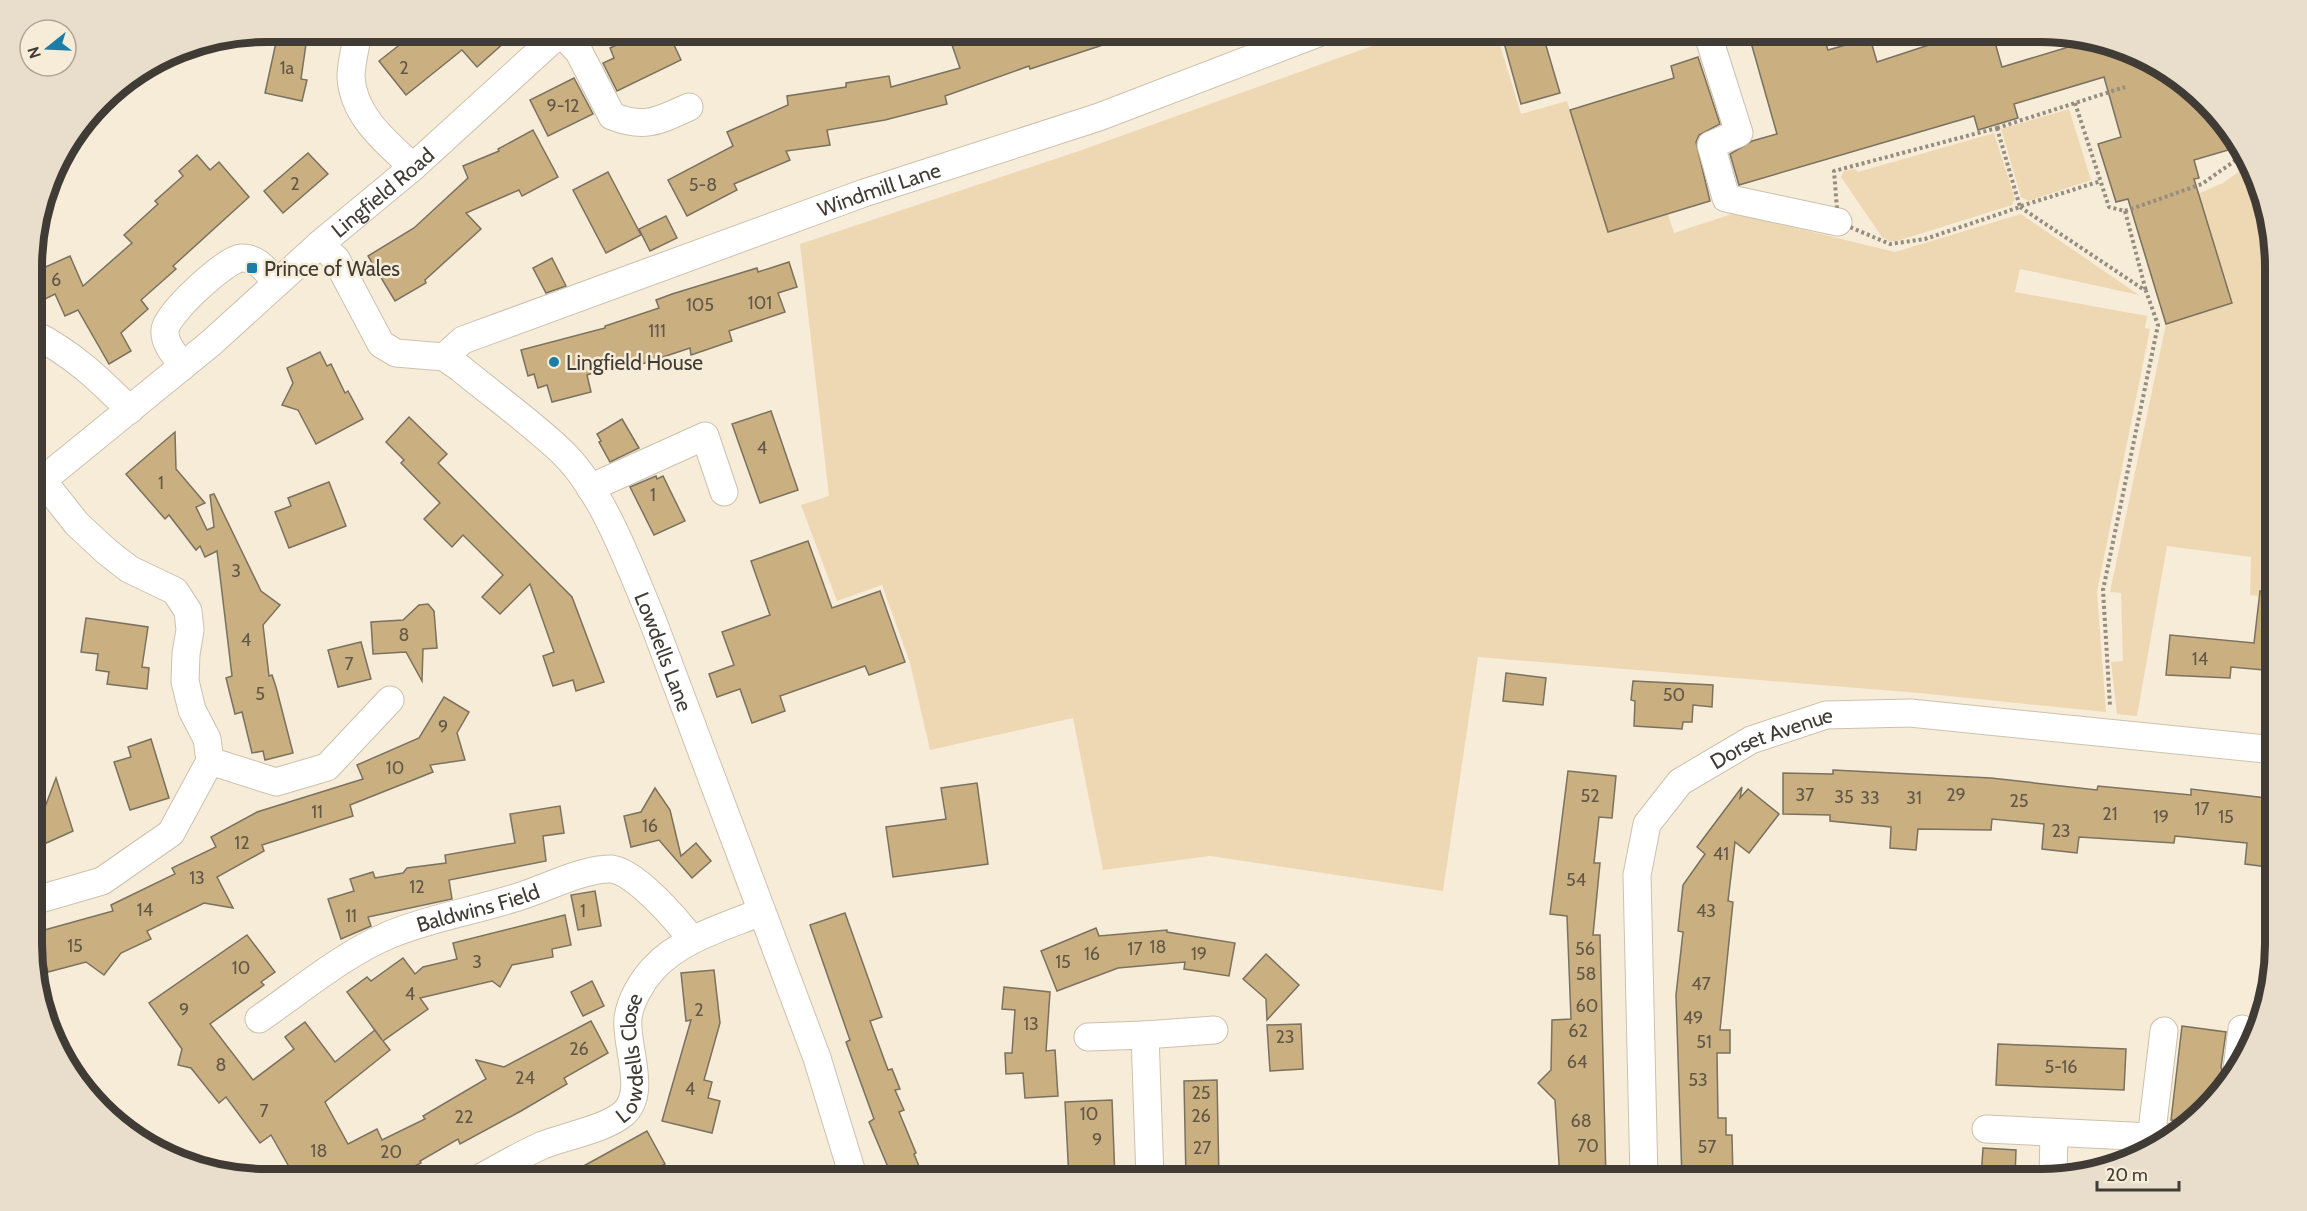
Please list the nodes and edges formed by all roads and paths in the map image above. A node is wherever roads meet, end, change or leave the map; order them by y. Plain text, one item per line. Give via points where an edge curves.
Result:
1 (356, 42) edge
2 (549, 42) edge
3 (570, 42) edge
4 (1295, 42) edge
5 (1710, 42) edge
6 (2125, 87) dead end
7 (2075, 103) junction
8 (689, 107) dead end
9 (1997, 128) junction
10 (2237, 159) edge
11 (413, 166) junction
12 (2101, 181) junction
13 (2020, 207) junction
14 (2125, 211) junction
15 (1838, 222) junction
16 (320, 244) junction
17 (277, 283) junction
18 (2146, 291) junction
19 (42, 338) edge
20 (444, 357) junction
21 (183, 366) junction
22 (130, 410) junction
23 (42, 481) edge
24 (42, 488) edge
25 (590, 488) junction
26 (724, 492) dead end
27 (390, 700) dead end
28 (2112, 733) junction
29 (2265, 749) edge
30 (210, 760) junction
31 (42, 898) edge
32 (761, 912) junction
33 (692, 940) junction
34 (259, 1019) dead end
35 (2242, 1029) dead end
36 (1214, 1030) dead end
37 (2164, 1031) dead end
38 (1145, 1035) junction
39 (1088, 1037) dead end
40 (2240, 1047) edge
41 (1986, 1128) dead end
42 (2054, 1133) junction
43 (2162, 1133) edge
44 (2154, 1138) edge
45 (497, 1169) edge
46 (851, 1169) edge
47 (1150, 1169) edge
48 (1644, 1169) edge
49 (2053, 1169) edge

1 - 11 street via 351,78 365,118
2 - 11 street, Lingfield Road
3 - 8 street via 579,52 612,116 651,124
4 - 20 street, Windmill Lane via 1099,117 864,193 463,340
5 - 15 street via 1739,133 1711,145 1726,198
6 - 7 path
7 - 9 path
7 - 12 path
9 - 13 path
9 - 15 path via 1834,171
10 - 14 path via 2202,184
11 - 16 street, Lingfield Road
12 - 13 path
12 - 14 path via 2109,207
13 - 15 path via 1924,239 1890,244
13 - 18 path
14 - 18 path
16 - 17 street, Lingfield Road
16 - 20 street via 336,260 381,344 396,353
17 - 21 street, Lingfield Road
17 - 21 street via 261,264 251,259 231,260 170,314 166,342
18 - 28 path via 2158,325 2103,590
19 - 22 street via 90,369
20 - 25 street, Lowdells Lane via 561,451
21 - 22 street, Lingfield Road
22 - 23 street, Lingfield Road
24 - 30 street via 129,569 175,591 188,611 185,681 192,710 207,739
25 - 26 street via 705,436
25 - 32 street, Lowdells Lane via 652,618
27 - 30 street via 327,767 276,782
28 - 29 street, Dorset Avenue
28 - 48 street, Dorset Avenue via 1910,713 1826,715 1751,740 1680,782 1647,824 1637,875
30 - 31 street via 171,833 102,881
32 - 33 street, Lowdells Close
32 - 46 street, Lowdells Lane via 817,1058
33 - 34 street, Baldwins Field via 662,903 636,882 613,869 592,871 388,936 349,957
33 - 45 street, Lowdells Close via 653,969 636,994 628,1015 627,1034 636,1076 634,1097 624,1113 541,1146
35 - 40 street
36 - 38 street
37 - 43 street
38 - 39 street
38 - 47 street
41 - 42 street
42 - 44 street
42 - 49 street

